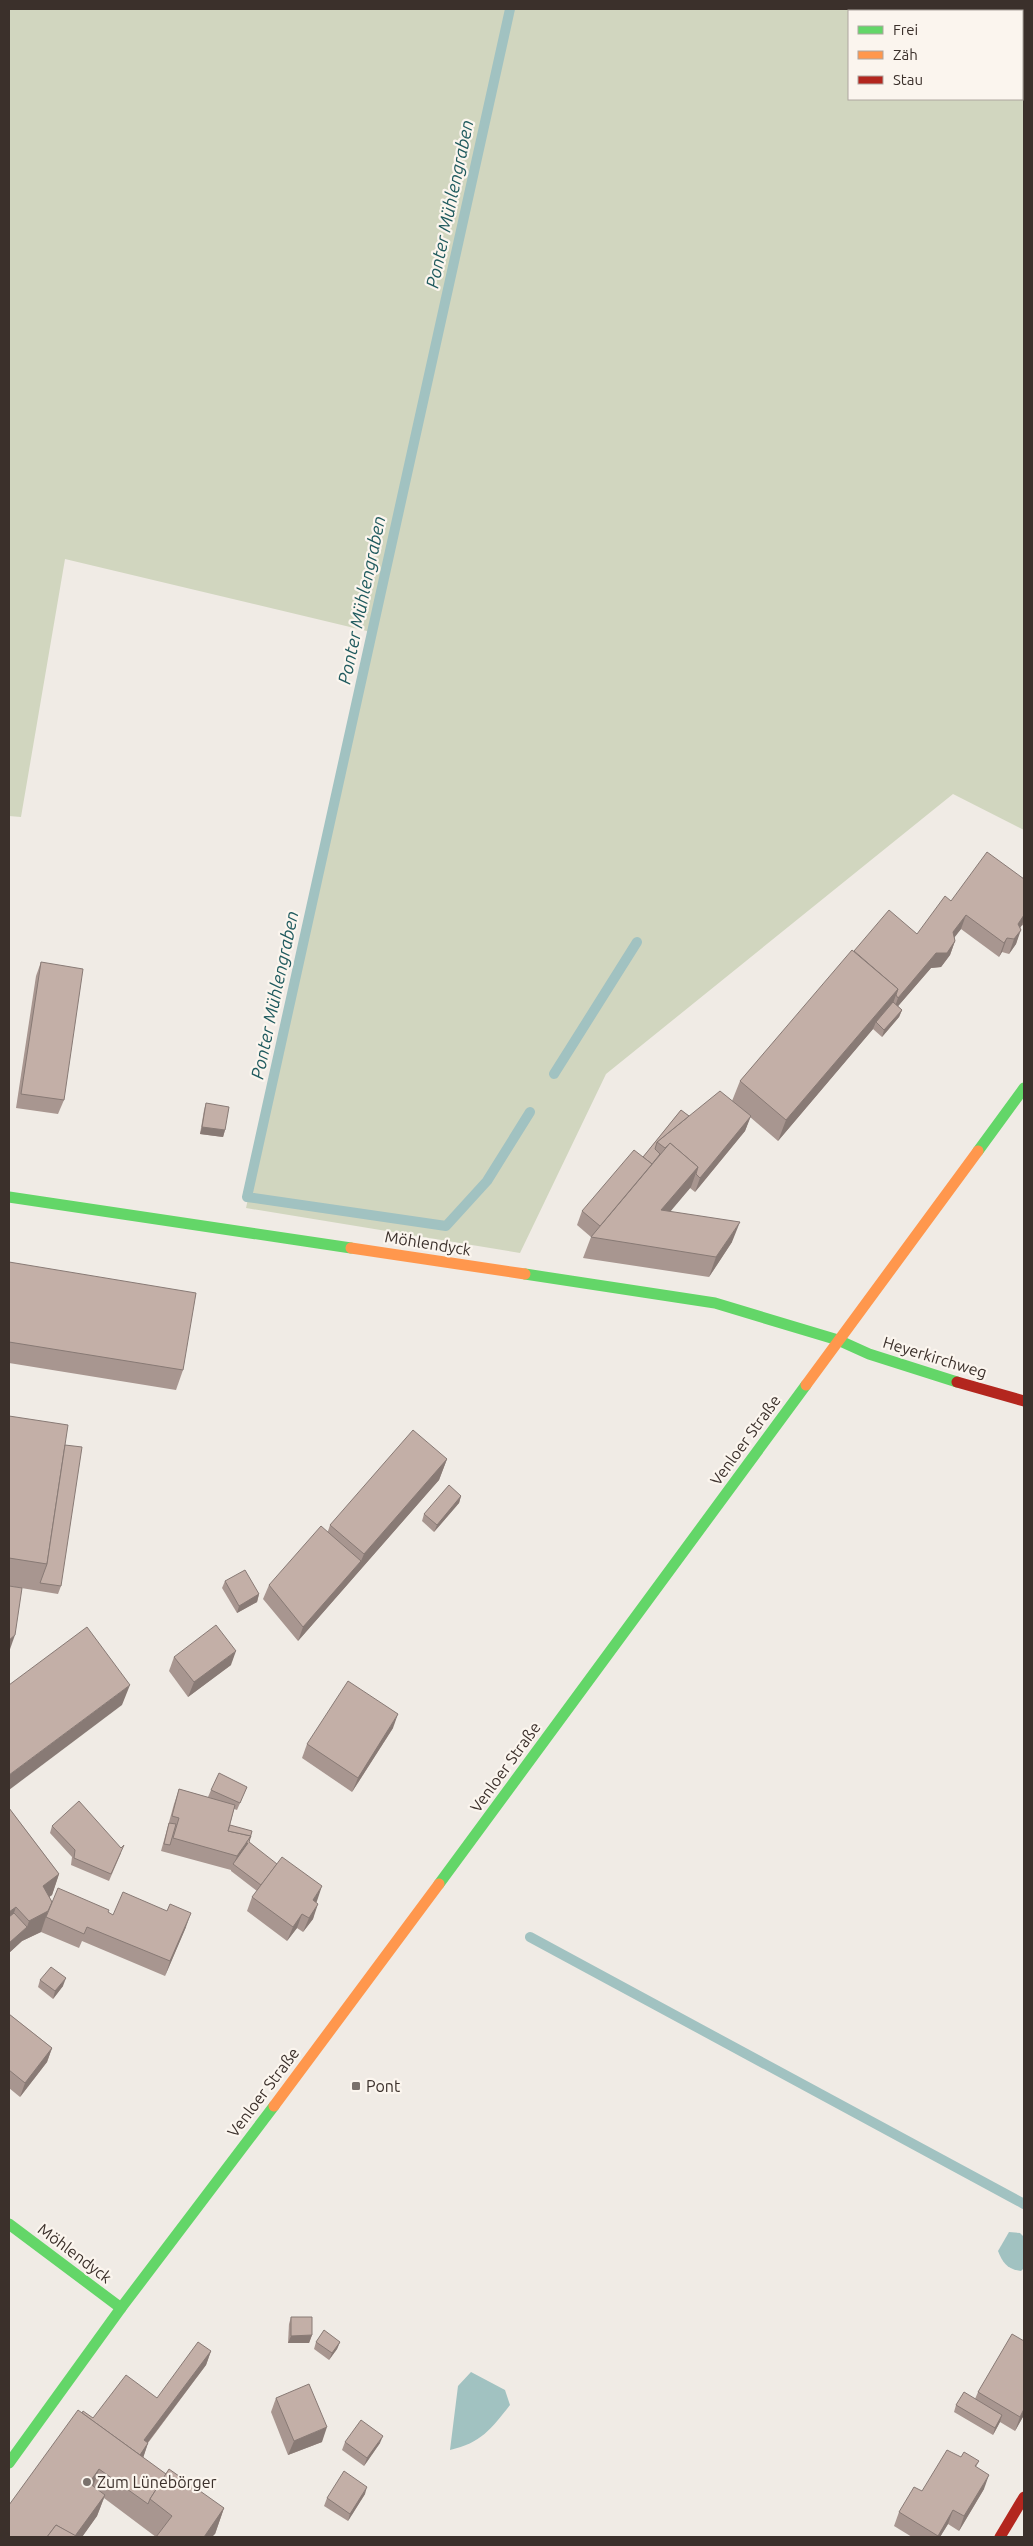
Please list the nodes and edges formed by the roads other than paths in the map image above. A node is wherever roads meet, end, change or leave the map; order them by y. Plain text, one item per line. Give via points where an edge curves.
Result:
1 (1024, 1088) edge
2 (9, 1197) edge
3 (838, 1340) junction
4 (1024, 1401) edge
5 (9, 2224) edge
6 (121, 2308) junction
7 (9, 2463) edge
8 (1024, 2497) edge
9 (1000, 2537) edge

1 - 3 main road, Venloer Straße
2 - 3 main road, Möhlendyck via 715,1303
3 - 4 main road, Heyerkirchweg via 869,1354
3 - 6 main road, Venloer Straße via 341,2018
5 - 6 main road, Möhlendyck
6 - 7 main road, Venloer Straße
8 - 9 main road

